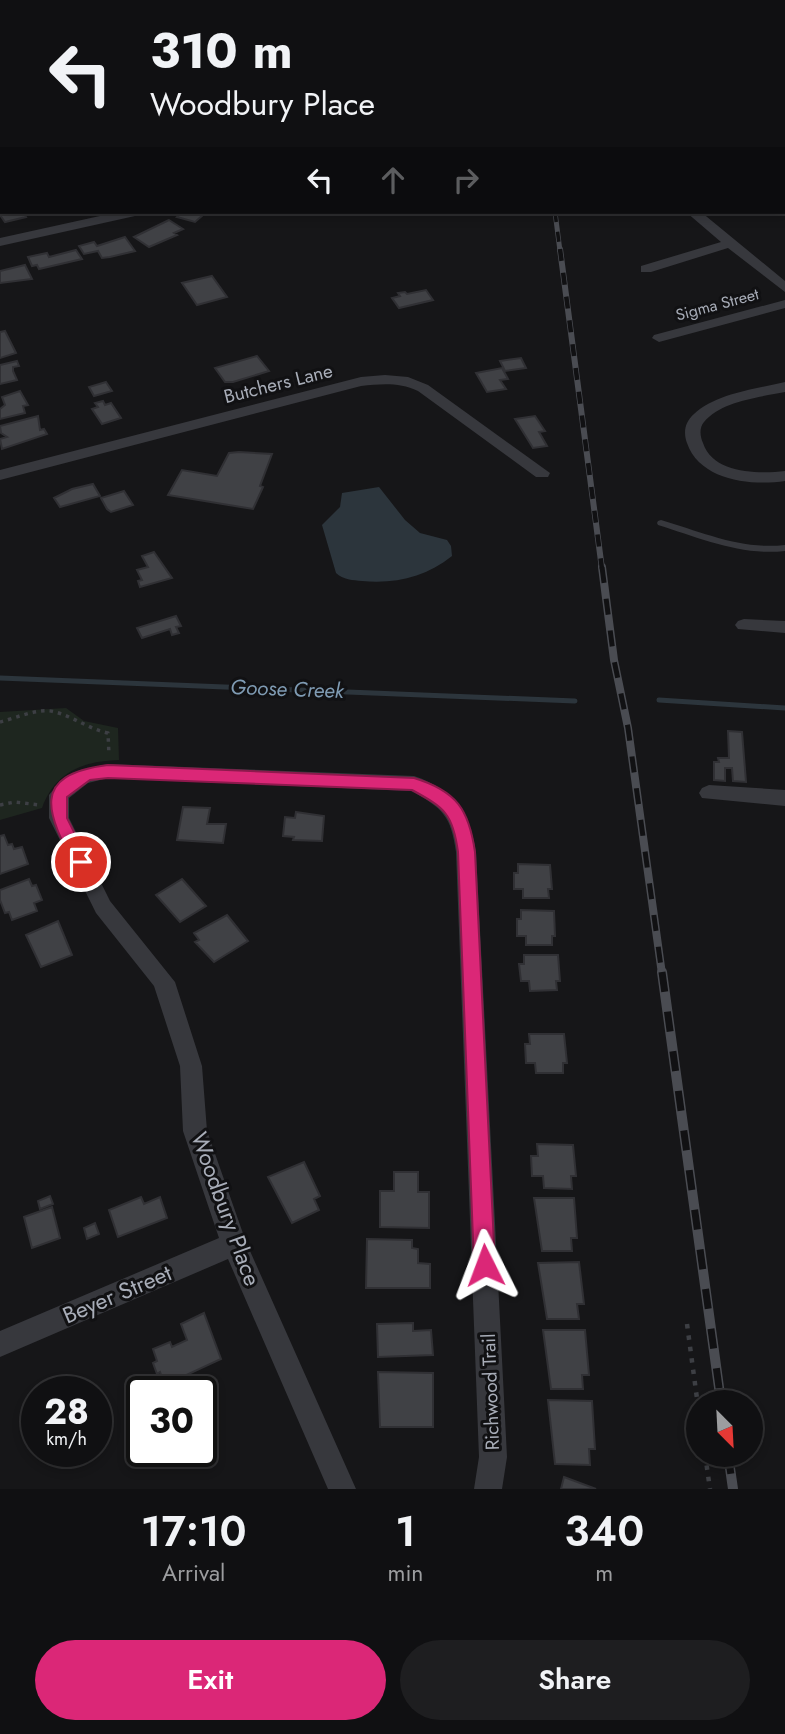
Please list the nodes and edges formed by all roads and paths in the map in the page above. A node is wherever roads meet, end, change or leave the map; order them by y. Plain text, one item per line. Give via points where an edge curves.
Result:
1 (126, 214) edge
2 (695, 214) edge
3 (0, 242) edge
4 (731, 243) junction
5 (646, 269) dead end
6 (785, 288) edge
7 (785, 304) edge
8 (659, 338) dead end
9 (785, 387) edge
10 (542, 473) dead end
11 (0, 475) edge
12 (785, 476) edge
13 (661, 523) dead end
14 (785, 548) edge
15 (744, 625) dead end
16 (785, 627) edge
17 (0, 722) edge
18 (108, 771) junction
19 (71, 783) joint
20 (709, 793) dead end
21 (785, 798) edge
22 (234, 1244) junction
23 (687, 1324) dead end
24 (0, 1344) edge
25 (696, 1390) edge
26 (707, 1467) edge
27 (342, 1489) edge
28 (488, 1489) edge
29 (710, 1489) edge

1 - 3 street
2 - 4 street
4 - 5 street
4 - 6 street
7 - 8 street, Sigma Street
9 - 12 street via 707,410 694,424 692,436 701,454 723,470 760,478
10 - 11 street, Butchers Lane via 423,388 383,379
13 - 14 lane via 731,544
15 - 16 street
17 - 18 path via 54,711 102,730 110,740
18 - 19 street, Richwood Trail via 86,774
18 - 28 street, Richwood Trail via 414,784 447,801 463,824 493,1457
19 - 22 street, Woodbury Place via 59,795 59,818 103,907 164,982 191,1066 195,1131
20 - 21 street
22 - 24 street, Beyer Street
22 - 27 street, Woodbury Place
23 - 25 path
26 - 29 path

